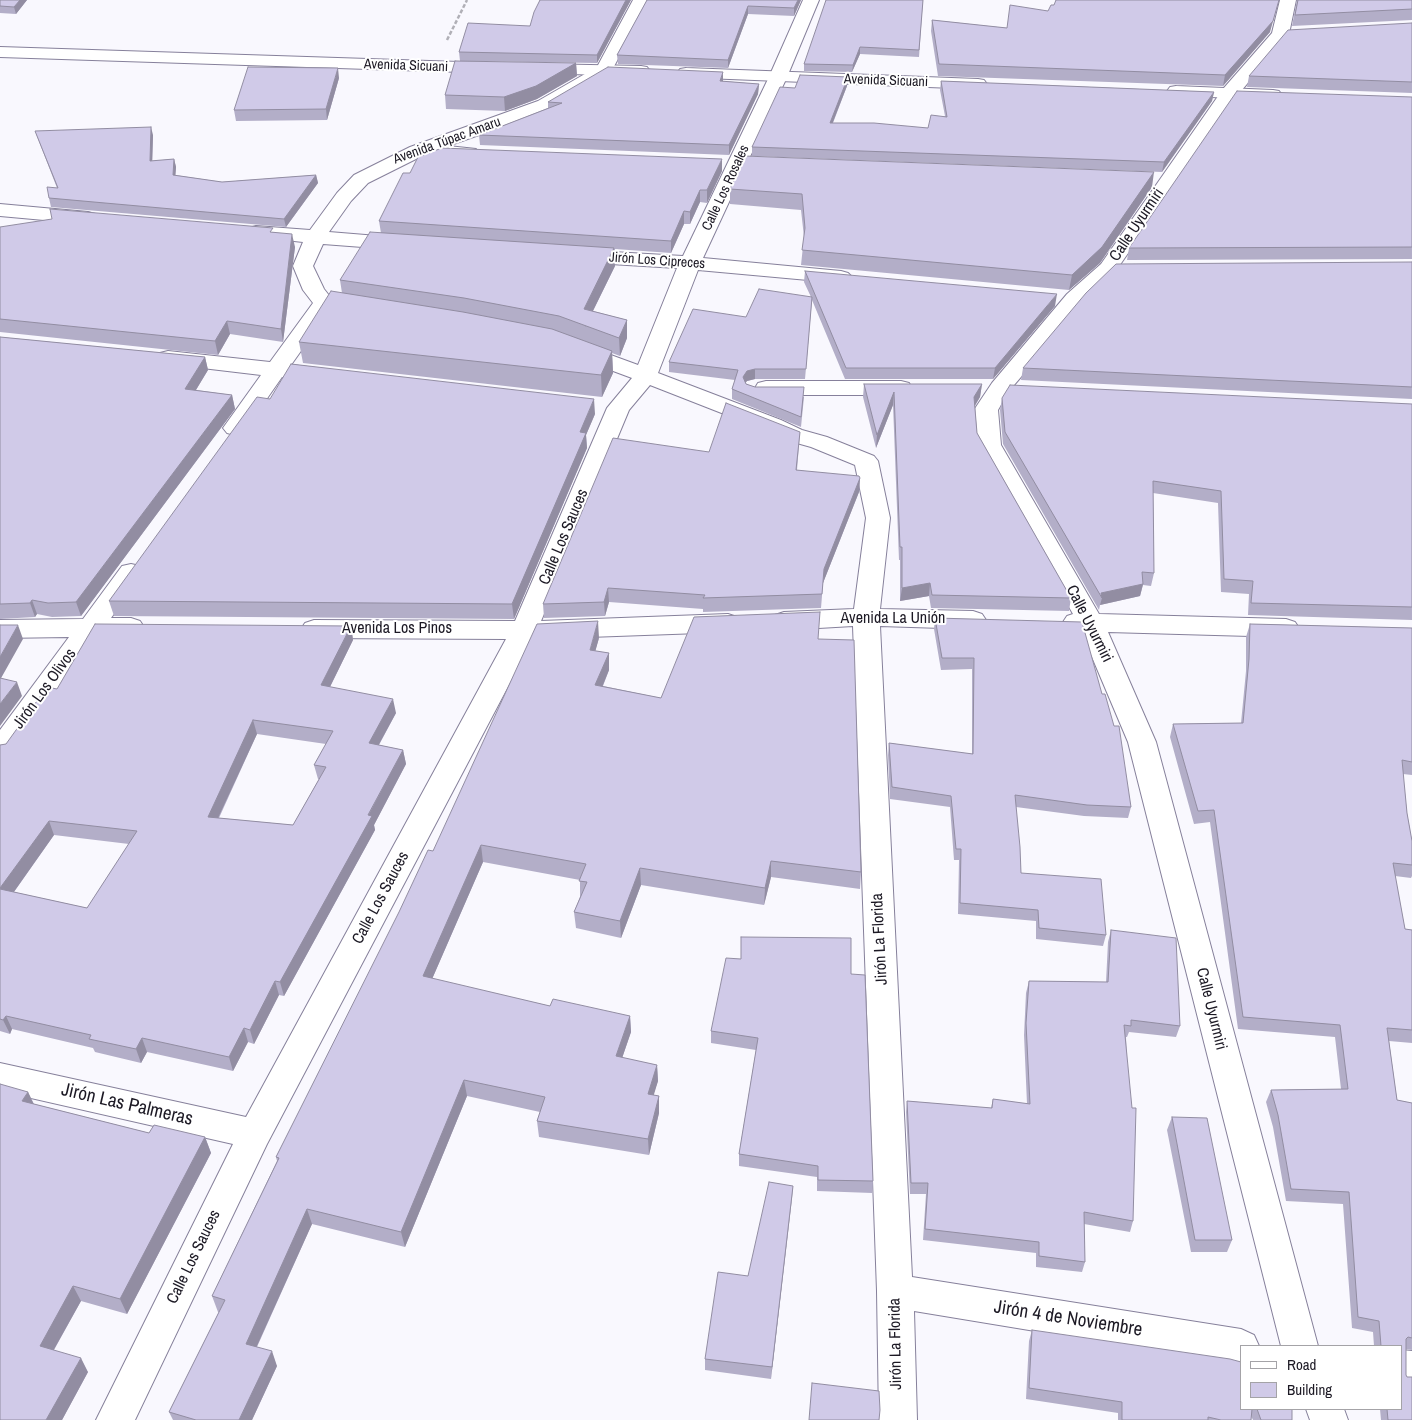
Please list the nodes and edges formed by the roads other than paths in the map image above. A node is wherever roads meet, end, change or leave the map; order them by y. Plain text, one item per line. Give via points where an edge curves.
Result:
1 (640, 0) edge
2 (811, 0) edge
3 (1288, 0) edge
4 (0, 52) edge
5 (604, 70) junction
6 (778, 77) junction
7 (994, 85) edge
8 (1161, 91) edge
9 (1230, 93) junction
10 (1287, 96) edge
11 (417, 151) junction
12 (485, 154) edge
13 (728, 164) junction
14 (757, 165) edge
15 (0, 210) edge
16 (108, 219) edge
17 (236, 230) edge
18 (315, 237) junction
19 (425, 246) edge
20 (560, 255) edge
21 (690, 263) junction
22 (858, 279) edge
23 (560, 343) edge
24 (149, 356) edge
25 (278, 369) junction
26 (346, 377) edge
27 (645, 377) junction
28 (755, 388) edge
29 (922, 388) edge
30 (970, 388) edge
31 (1000, 388) junction
32 (1029, 390) edge
33 (225, 442) edge
34 (143, 555) edge
35 (866, 617) junction
36 (993, 620) edge
37 (1052, 622) edge
38 (1091, 623) junction
39 (91, 627) junction
40 (160, 628) edge
41 (1306, 628) edge
42 (0, 629) edge
43 (288, 629) edge
44 (524, 630) junction
45 (0, 750) edge
46 (0, 1077) edge
47 (255, 1134) junction
48 (896, 1291) junction
49 (1300, 1345) edge
50 (1240, 1347) edge
51 (115, 1420) edge
52 (898, 1420) edge

1 - 5 street
2 - 6 street, Calle Los Rosales
3 - 9 street, Calle Uyurmiri via 1289,34
4 - 5 street, Avenida Sicuani
5 - 6 street, Avenida Sicuani
5 - 11 street, Avenida Túpac Amaru via 546,105
6 - 7 street, Avenida Sicuani
6 - 13 street, Calle Los Rosales
8 - 9 street
9 - 10 street
9 - 31 street, Calle Uyurmiri via 1158,179 1118,268 1065,298
11 - 12 street
11 - 18 street, Avenida Túpac Amaru via 361,179
13 - 14 street
13 - 21 street, Calle Los Rosales
15 - 16 street
17 - 18 street
18 - 19 street
18 - 25 street, Avenida Túpac Amaru via 303,266 314,290 333,305
20 - 21 street, Jirón Los Cipreces
21 - 22 street, Jirón Los Cipreces
21 - 27 street, Calle Los Rosales
23 - 27 street
24 - 25 street
25 - 26 street
25 - 33 street, Avenida Túpac Amaru
27 - 35 street, Jirón La Florida via 866,461 878,518
27 - 44 street, Calle Los Sauces via 608,407
28 - 29 street
30 - 31 street
31 - 32 street
31 - 38 street, Calle Uyurmiri via 986,410 989,445
34 - 39 street
35 - 36 street, Avenida La Unión
35 - 44 street, Avenida La Unión
35 - 48 street, Jirón La Florida
37 - 38 street
38 - 41 street
38 - 49 street, Calle Uyurmiri via 1142,742
39 - 40 street
39 - 42 street
39 - 45 street, Jirón Los Olivos
43 - 44 street, Avenida Los Pinos
44 - 47 street, Calle Los Sauces
46 - 47 street, Jirón Las Palmeras
47 - 51 street, Calle Los Sauces
48 - 50 street, Jirón 4 de Noviembre
48 - 52 street, Jirón La Florida

